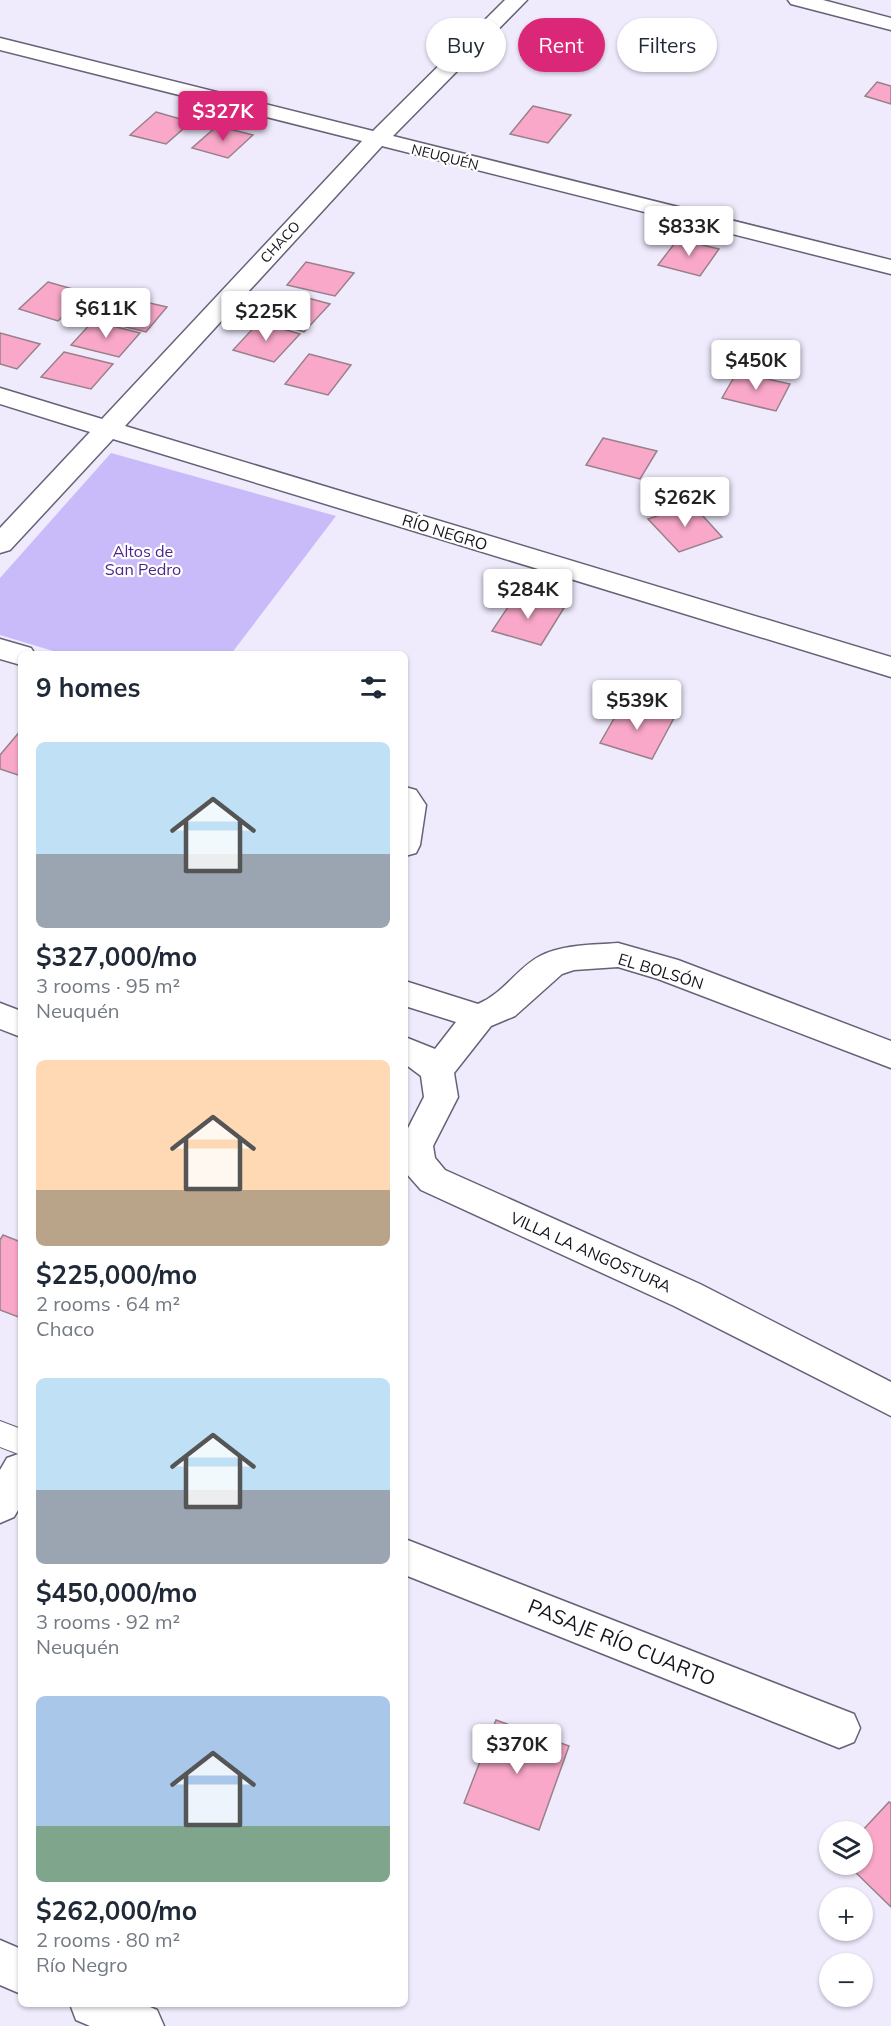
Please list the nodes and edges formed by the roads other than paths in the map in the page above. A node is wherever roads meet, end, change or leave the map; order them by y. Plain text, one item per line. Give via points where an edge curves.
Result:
1 (517, 0) edge
2 (798, 0) edge
3 (891, 24) edge
4 (0, 44) edge
5 (376, 140) junction
6 (891, 267) edge
7 (0, 396) edge
8 (105, 429) junction
9 (0, 544) edge
10 (0, 649) edge
11 (18, 654) edge
12 (891, 667) edge
13 (408, 994) edge
14 (0, 1016) edge
15 (479, 1017) junction
16 (18, 1023) edge
17 (408, 1051) edge
18 (891, 1055) edge
19 (437, 1070) junction
20 (891, 1400) edge
21 (0, 1434) edge
22 (18, 1441) edge
23 (18, 1475) edge
24 (0, 1505) edge
25 (408, 1558) edge
26 (839, 1728) dead end
27 (0, 1962) edge
28 (18, 1971) edge
29 (99, 2007) edge
30 (141, 2026) edge

1 - 5 street, CHACO
2 - 3 street
4 - 5 street, NEUQUÉN
5 - 6 street, NEUQUÉN
5 - 8 street, CHACO
7 - 8 street, RÍO NEGRO
8 - 9 street, CHACO
8 - 12 street, RÍO NEGRO
10 - 11 street
13 - 15 street
14 - 16 street
15 - 18 street, EL BOLSÓN via 503,1007 551,965 574,958 618,955 667,969
15 - 19 street
17 - 19 street
19 - 20 street, VILLA LA ANGOSTURA via 441,1097 416,1146 418,1163 433,1180 687,1295
21 - 22 lane
23 - 24 street
25 - 26 street, PASAJE RÍO CUARTO
27 - 28 street
29 - 30 street

